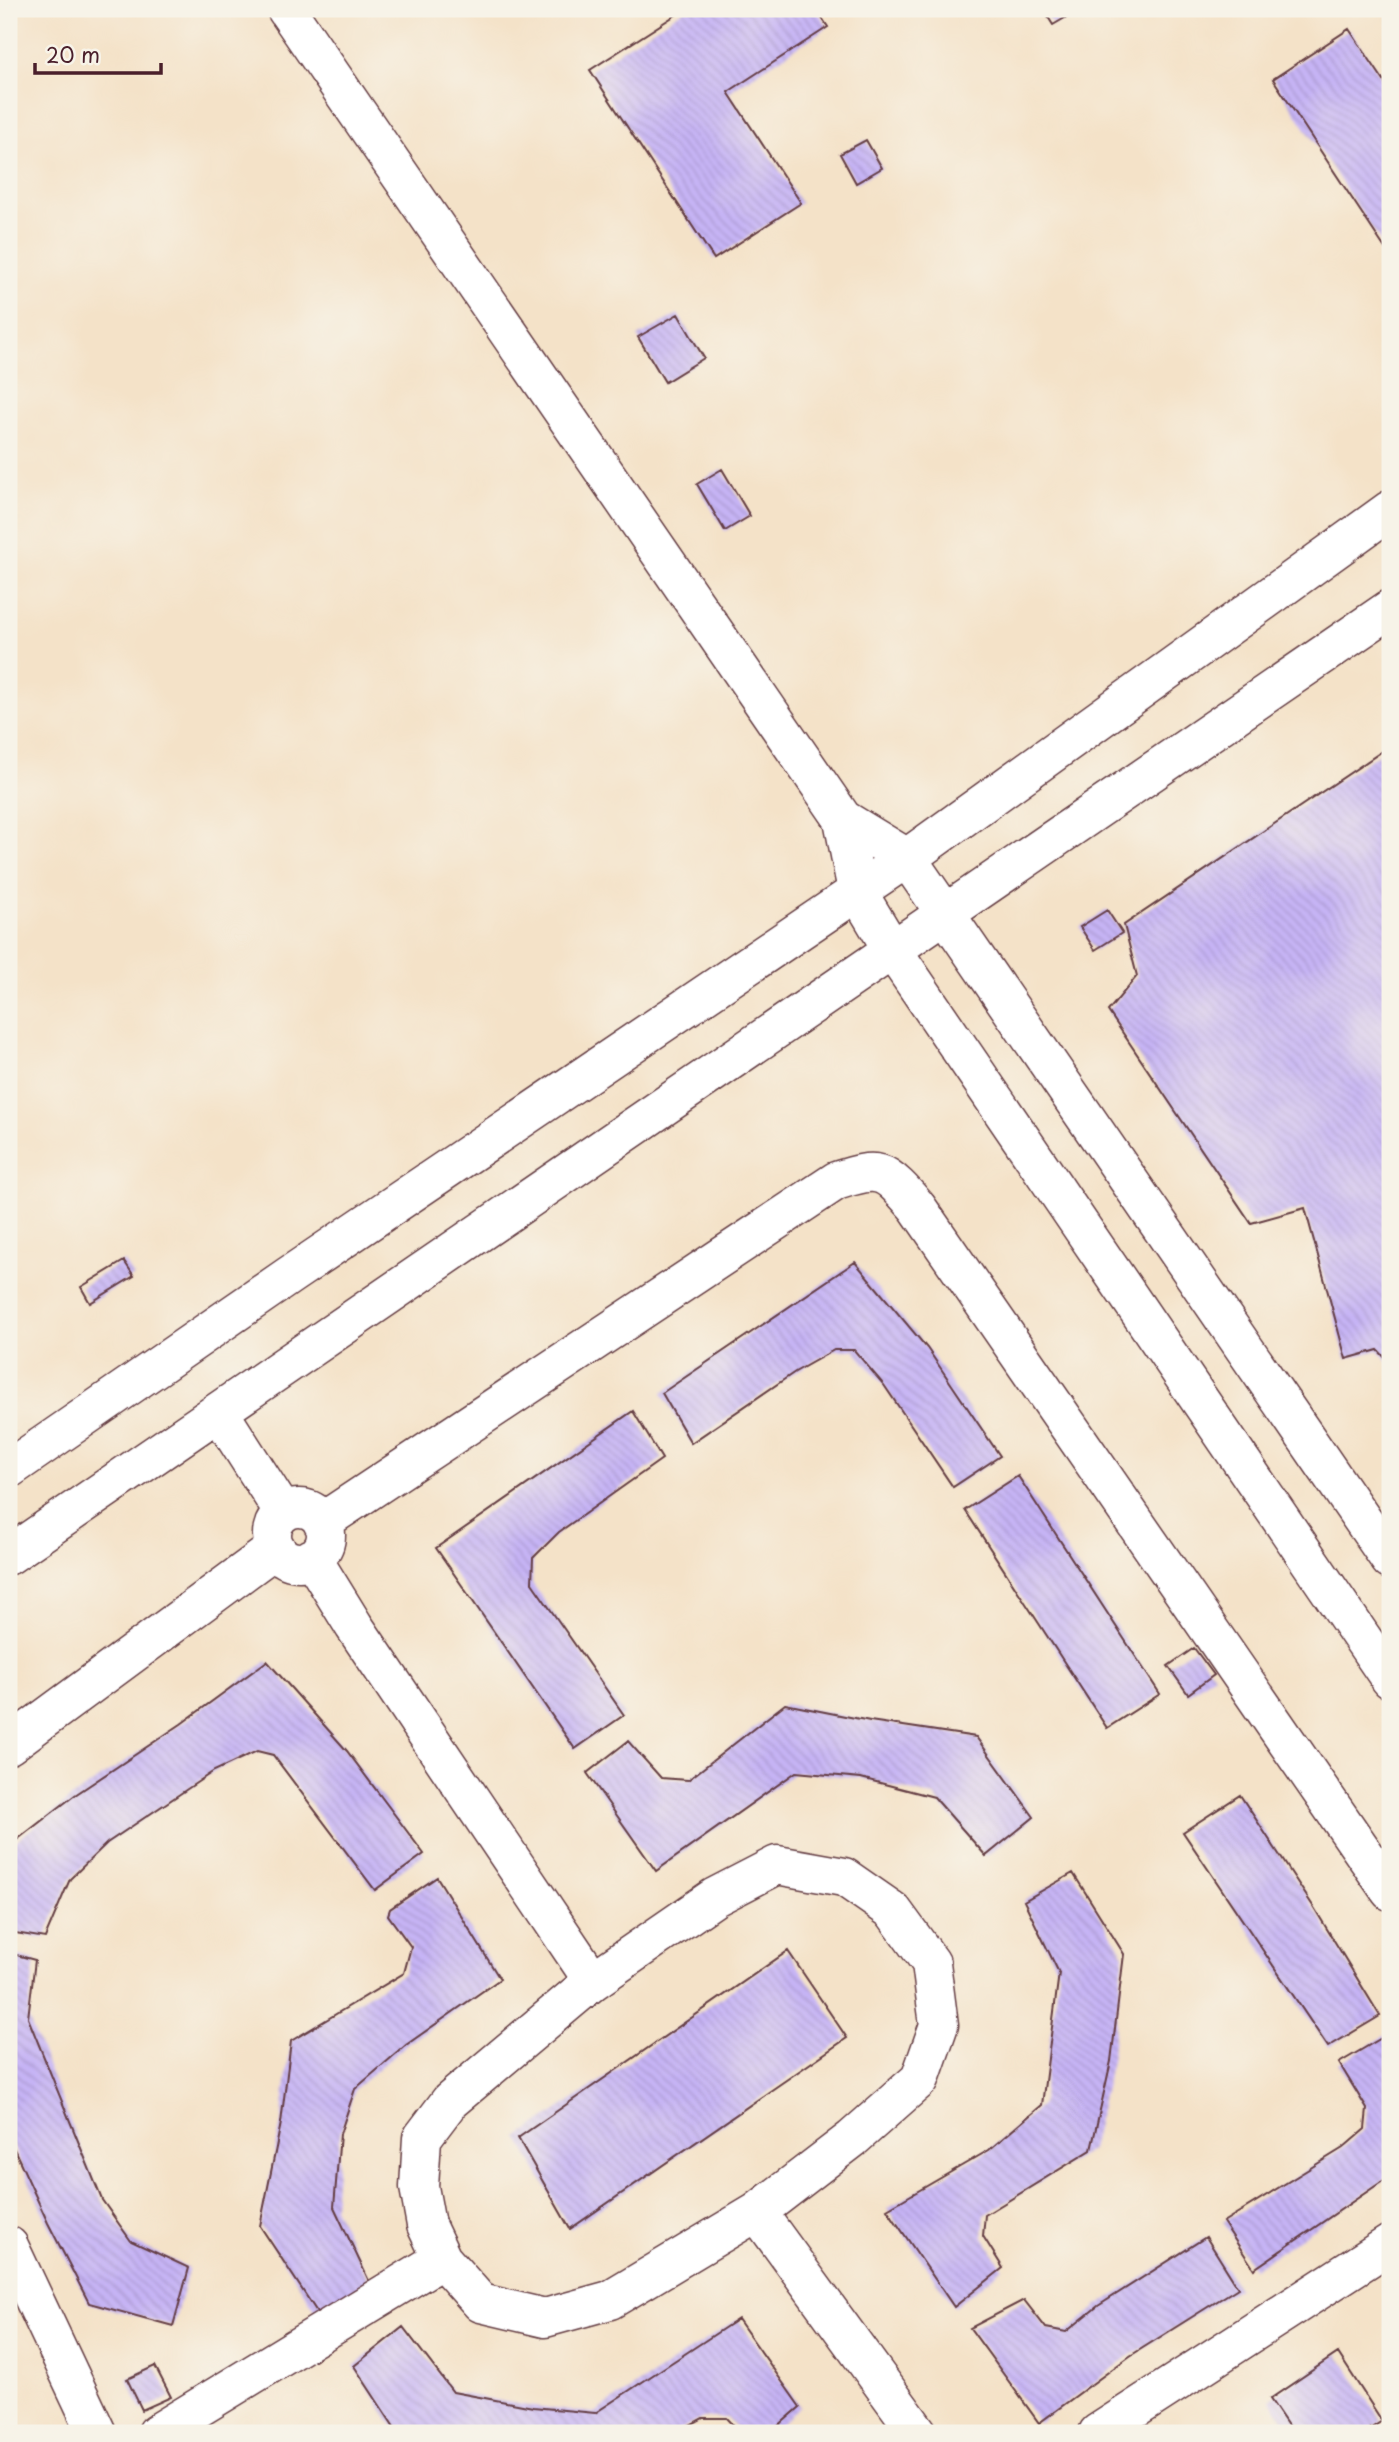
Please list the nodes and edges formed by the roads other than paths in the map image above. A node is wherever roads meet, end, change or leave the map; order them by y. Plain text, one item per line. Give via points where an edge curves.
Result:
1 (286, 9) edge
2 (1390, 510) edge
3 (1390, 609) edge
4 (843, 819) junction
5 (906, 858) junction
6 (858, 891) junction
7 (946, 913) junction
8 (893, 951) junction
9 (219, 1412) junction
10 (9, 1468) edge
11 (322, 1521) junction
12 (280, 1530) junction
13 (9, 1555) edge
14 (312, 1558) junction
15 (1390, 1560) edge
16 (1390, 1679) edge
17 (9, 1745) edge
18 (1390, 1891) edge
19 (593, 1980) junction
20 (757, 2212) junction
21 (1390, 2244) edge
22 (9, 2246) edge
23 (442, 2259) junction
24 (97, 2433) edge
25 (157, 2433) edge
26 (918, 2433) edge
27 (1097, 2433) edge

1 - 4 street
2 - 5 street
3 - 7 street
4 - 5 street
4 - 6 street
5 - 6 street
5 - 7 street
6 - 8 street
6 - 10 street
7 - 8 street
7 - 15 street
8 - 9 street
8 - 16 street
9 - 12 street
9 - 13 street
11 - 12 street via 301,1508
11 - 14 street via 323,1545
11 - 18 street via 836,1181 880,1174 917,1207
12 - 14 street via 288,1559
12 - 17 street
14 - 19 street
19 - 20 street via 715,1897 777,1865 844,1877 893,1911 923,1953 930,1964 939,2025 920,2078 852,2139
19 - 23 street via 450,2101 422,2137 419,2187 426,2225
20 - 23 street via 610,2300 545,2318 481,2303
20 - 26 street
21 - 27 street
22 - 24 street
23 - 25 street

